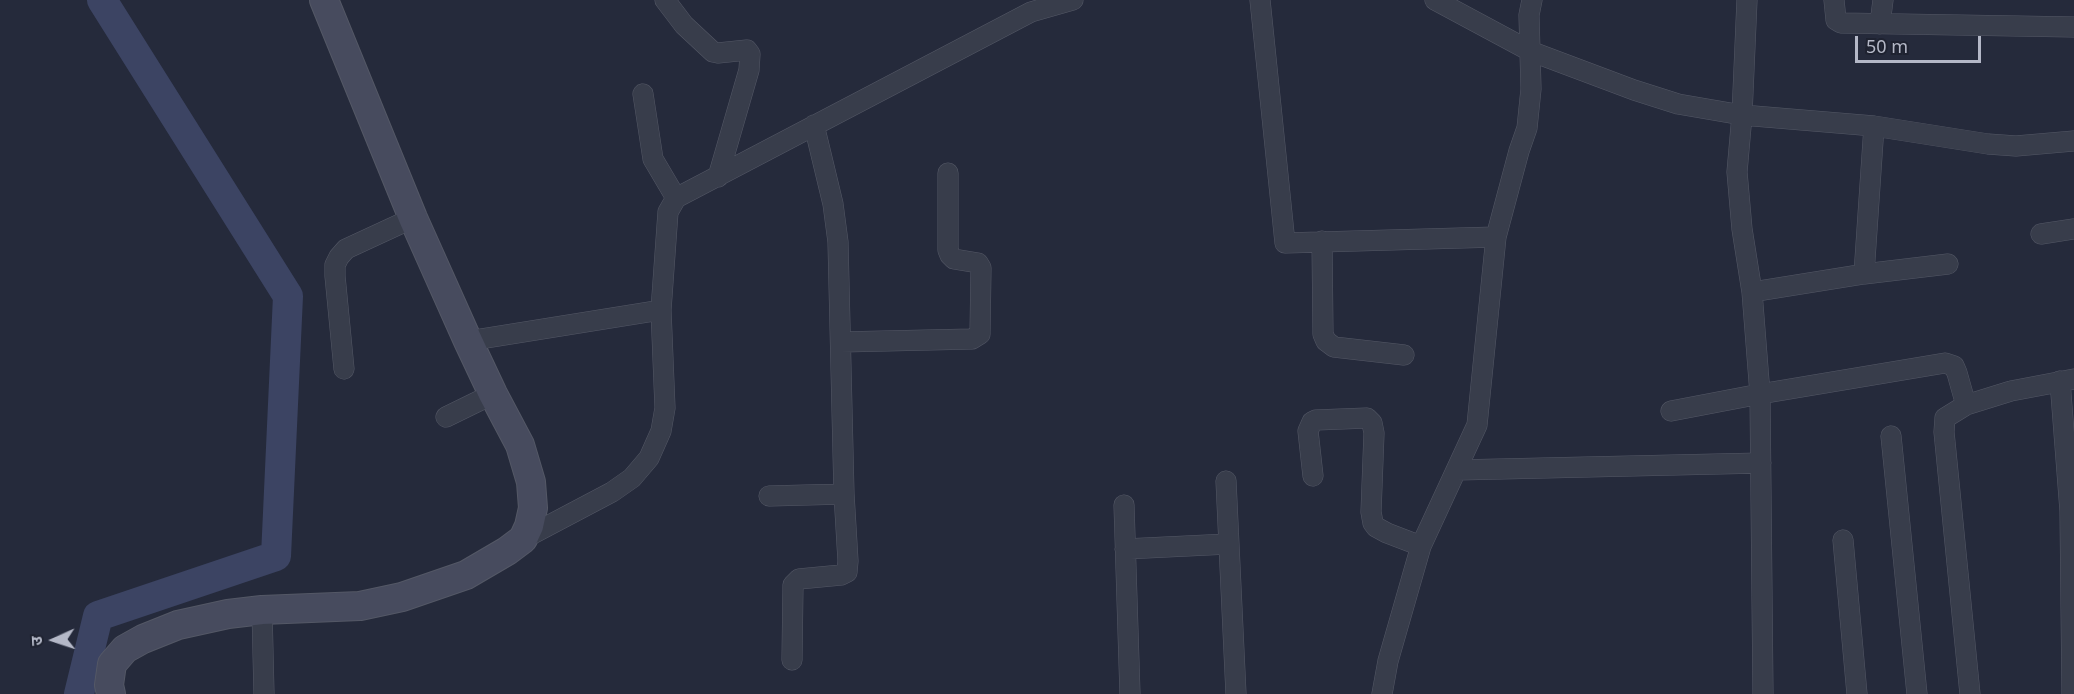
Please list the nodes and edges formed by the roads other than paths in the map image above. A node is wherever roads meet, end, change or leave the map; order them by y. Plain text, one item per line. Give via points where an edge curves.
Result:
1 (324, 0) edge
2 (666, 0) edge
3 (1260, 0) edge
4 (1435, 0) edge
5 (1532, 0) edge
6 (1747, 0) edge
7 (1834, 0) edge
8 (1883, 0) edge
9 (1061, 2) edge
10 (1880, 24) junction
11 (2074, 27) edge
12 (1530, 51) junction
13 (644, 94) dead end
14 (1742, 115) junction
15 (814, 125) junction
16 (1874, 126) junction
17 (2074, 141) edge
18 (948, 173) dead end
19 (718, 177) junction
20 (676, 198) junction
21 (413, 218) junction
22 (2074, 229) edge
23 (2041, 234) dead end
24 (1496, 237) junction
25 (1322, 241) junction
26 (1948, 264) dead end
27 (1864, 274) junction
28 (1752, 292) junction
29 (661, 310) junction
30 (468, 341) junction
31 (842, 342) junction
32 (1404, 355) dead end
33 (344, 369) dead end
34 (2067, 380) edge
35 (493, 394) junction
36 (1760, 394) junction
37 (1966, 405) junction
38 (1671, 411) dead end
39 (446, 417) dead end
40 (1891, 436) dead end
41 (1761, 463) junction
42 (1456, 470) junction
43 (1313, 476) dead end
44 (1226, 481) dead end
45 (844, 494) junction
46 (769, 496) dead end
47 (1124, 505) dead end
48 (2072, 511) edge
49 (523, 539) junction
50 (1843, 540) dead end
51 (1227, 543) junction
52 (1421, 546) junction
53 (1125, 549) junction
54 (262, 610) junction
55 (2073, 641) edge
56 (792, 660) dead end
57 (111, 694) edge
58 (264, 694) edge
59 (1130, 694) edge
60 (1236, 694) edge
61 (1382, 694) edge
62 (1763, 694) edge
63 (1857, 694) edge
64 (1917, 694) edge
65 (1970, 694) edge
66 (2072, 694) edge

1 - 21 street
2 - 19 street via 684,25 713,52 747,50 750,54 749,70
3 - 25 street via 1285,243
4 - 12 street
5 - 12 street
6 - 14 street
7 - 10 street via 1837,23
8 - 10 street
9 - 15 street via 1031,12
10 - 11 street
12 - 14 street via 1667,100
12 - 24 street via 1527,128
13 - 20 street via 653,159
14 - 16 street
14 - 28 street via 1738,192
15 - 19 street
15 - 31 street via 837,224
16 - 17 street via 1989,144
16 - 27 street
18 - 31 street via 948,250 954,259 978,262 981,268 980,334 972,339
19 - 20 street
20 - 29 street via 668,212
21 - 30 street
21 - 33 street via 346,249 335,265
22 - 23 street
24 - 25 street
24 - 42 street via 1477,425
25 - 32 street via 1326,341 1334,347
26 - 27 street
27 - 28 street
28 - 36 street
29 - 30 street
29 - 49 street via 665,408 662,431 649,458 632,478 612,492
30 - 35 street
31 - 45 street
34 - 37 street
34 - 48 street
35 - 39 street
35 - 49 street via 520,445 531,482 533,508
36 - 37 street via 1945,363 1954,366
36 - 38 street
36 - 41 street
37 - 65 street via 1950,414 1944,424
40 - 64 street
41 - 42 street
41 - 62 street
42 - 52 street
43 - 52 street via 1308,431 1311,422 1367,418 1374,433 1373,523 1387,534
44 - 51 street
45 - 46 street
45 - 56 street via 847,572 799,579 793,585
47 - 53 street
48 - 55 street
49 - 54 street via 466,575 402,597 360,606
50 - 63 street
51 - 53 street
51 - 60 street
52 - 61 street
53 - 59 street
54 - 57 street via 178,625 125,649 112,664
54 - 58 street
55 - 66 street

